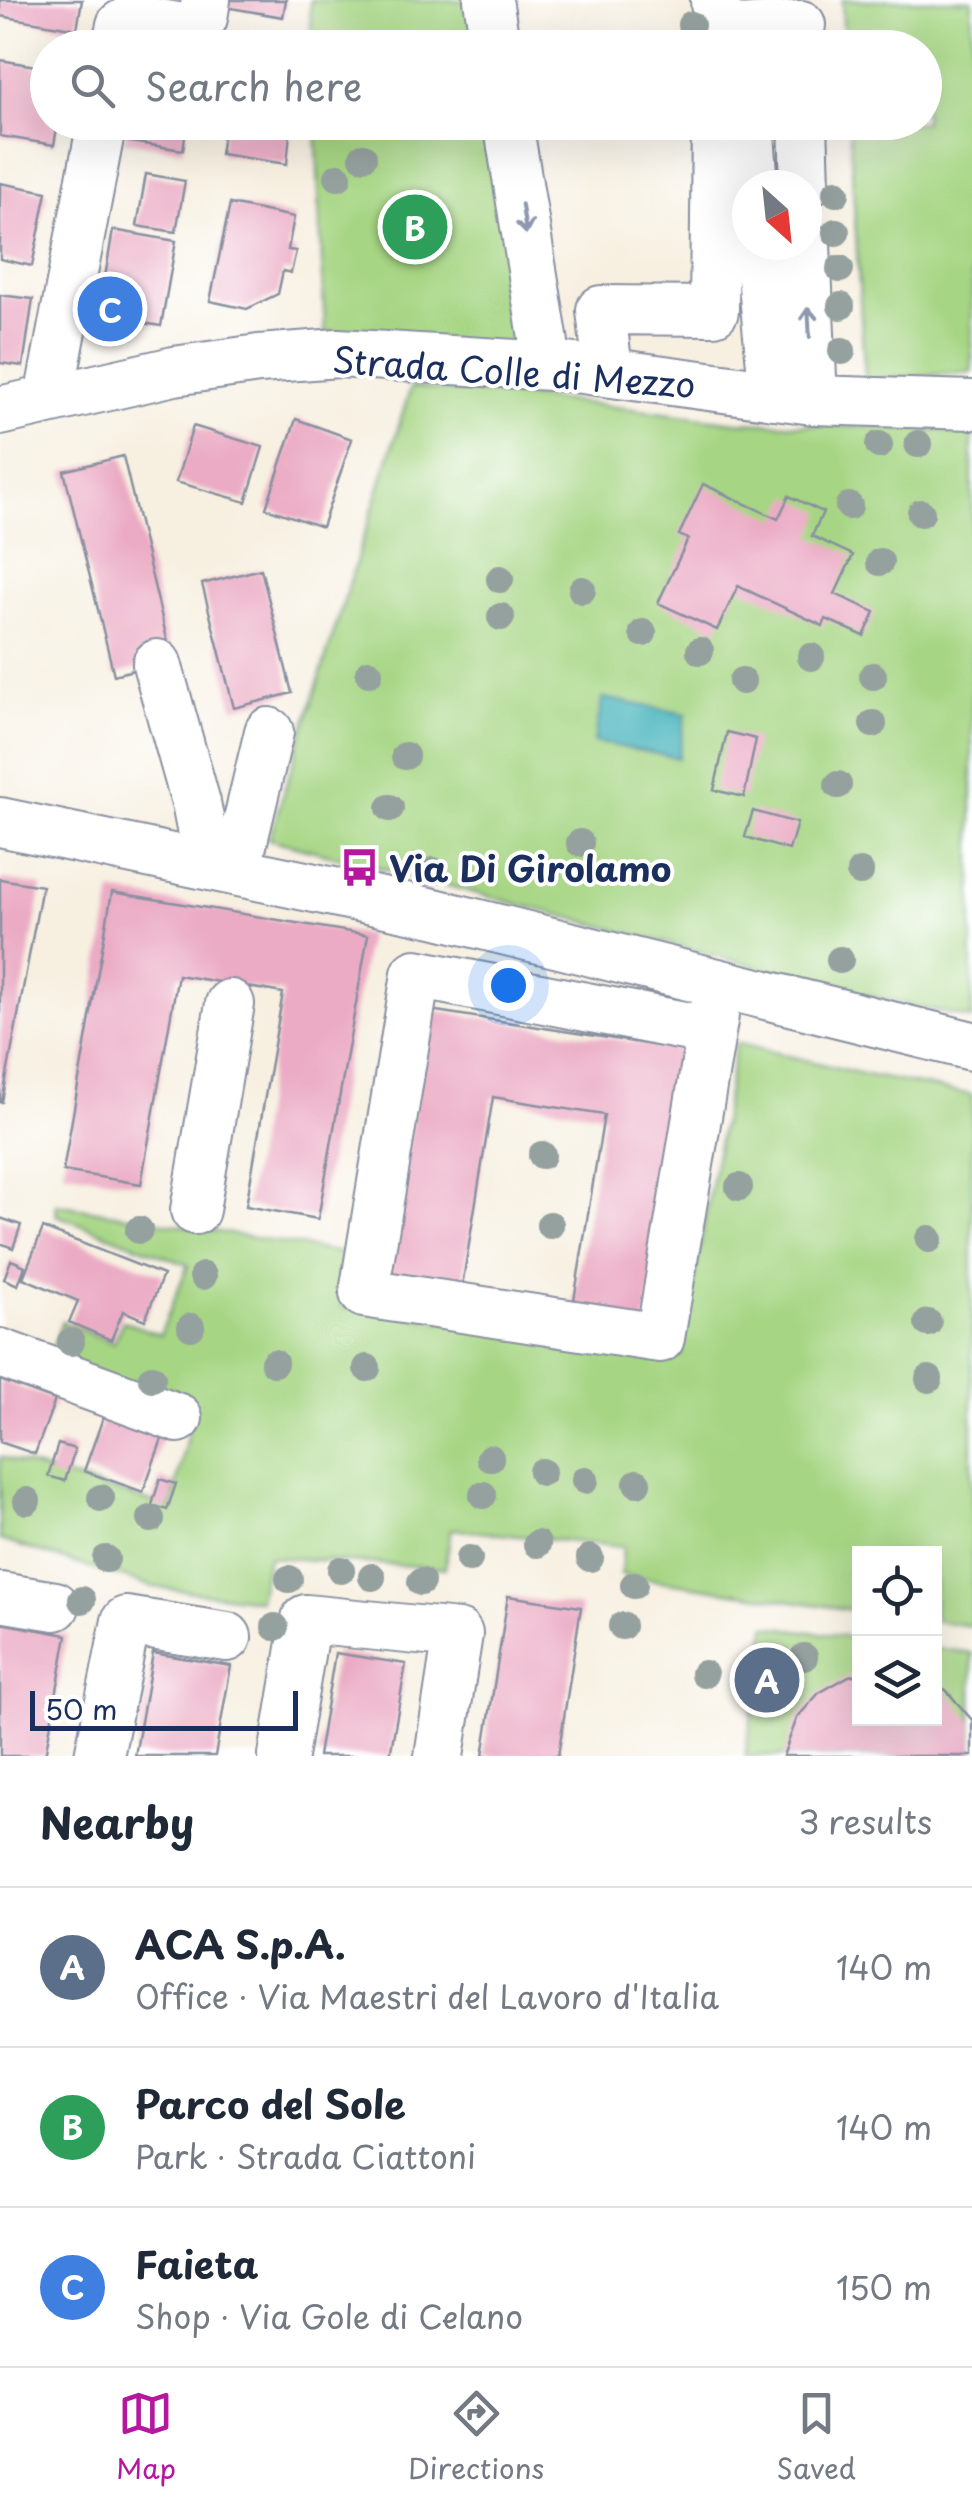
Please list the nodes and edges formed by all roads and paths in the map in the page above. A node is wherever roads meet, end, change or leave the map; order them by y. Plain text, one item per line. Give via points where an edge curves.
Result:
1 (206, 0) edge
2 (488, 0) edge
3 (797, 24) edge
4 (120, 30) edge
5 (194, 30) edge
6 (194, 30) edge
7 (493, 30) edge
8 (727, 30) edge
9 (99, 140) edge
10 (511, 140) edge
11 (716, 140) edge
12 (750, 140) edge
13 (804, 140) edge
14 (753, 170) edge
15 (805, 170) edge
16 (762, 260) edge
17 (805, 260) edge
18 (545, 366) junction
19 (608, 372) junction
20 (793, 397) junction
21 (49, 398) junction
22 (972, 404) edge
23 (0, 412) edge
24 (157, 664) dead end
25 (269, 732) dead end
26 (0, 822) edge
27 (222, 867) junction
28 (230, 1004) dead end
29 (714, 1008) junction
30 (972, 1046) edge
31 (195, 1210) dead end
32 (0, 1353) edge
33 (178, 1418) dead end
34 (0, 1598) edge
35 (56, 1606) dead end
36 (226, 1637) dead end
37 (99, 1756) edge
38 (283, 1756) edge
39 (439, 1756) edge

1 - 6 street
2 - 7 street
3 - 8 street
4 - 5 street via 130,20
9 - 21 street
10 -> 18 street
11 - 19 street via 714,311 601,310
12 - 14 street
13 - 15 street
16 - 20 street
20 -> 17 street
18 - 19 street, Strada Colle di Mezzo
18 - 21 street, Strada Colle di Mezzo via 318,355 174,371
19 - 20 street, Strada Colle di Mezzo
20 - 22 street, Strada Colle di Mezzo
21 - 23 street, Strada Colle di Mezzo
24 - 27 street via 196,803
25 - 27 street
26 - 27 street
27 - 29 street via 434,913
28 - 31 street
29 - 29 street via 660,1338 364,1293 416,974
29 - 30 street
32 - 33 street
34 - 35 street
36 - 37 street via 126,1621
38 - 39 street via 306,1620 458,1634

